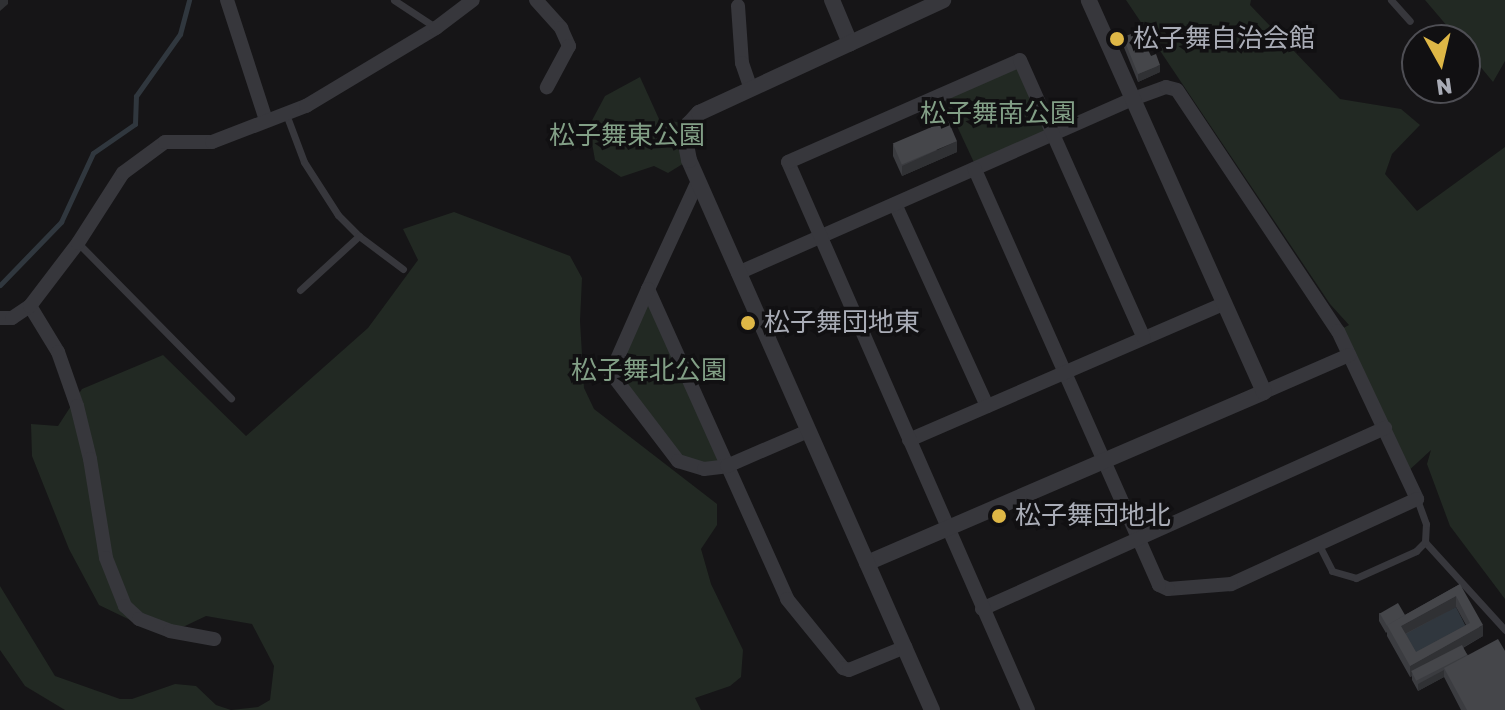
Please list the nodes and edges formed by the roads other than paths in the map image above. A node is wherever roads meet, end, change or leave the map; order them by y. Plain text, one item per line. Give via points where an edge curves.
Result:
1 (228, 0) edge
2 (394, 0) edge
3 (473, 0) edge
4 (536, 0) edge
5 (832, 0) edge
6 (943, 0) edge
7 (1089, 0) edge
8 (1391, 0) edge
9 (919, 5) edge
10 (738, 6) dead end
11 (1410, 21) dead end
12 (436, 28) junction
13 (850, 43) junction
14 (547, 87) dead end
15 (751, 89) junction
16 (1133, 99) junction
17 (286, 114) junction
18 (266, 120) junction
19 (1055, 134) junction
20 (975, 169) junction
21 (698, 181) junction
22 (895, 204) junction
23 (359, 236) junction
24 (820, 237) junction
25 (78, 243) junction
26 (403, 269) dead end
27 (738, 273) junction
28 (648, 289) junction
29 (300, 290) dead end
30 (1223, 304) junction
31 (30, 306) junction
32 (0, 318) edge
33 (1144, 338) junction
34 (1349, 355) junction
35 (1065, 372) junction
36 (1264, 392) junction
37 (231, 398) dead end
38 (987, 406) junction
39 (1385, 428) junction
40 (808, 431) junction
41 (909, 440) junction
42 (1104, 461) junction
43 (727, 466) junction
44 (1417, 499) junction
45 (947, 529) junction
46 (1138, 539) junction
47 (1425, 542) junction
48 (1318, 544) junction
49 (867, 563) junction
50 (982, 609) junction
51 (1505, 630) edge
52 (214, 639) dead end
53 (905, 647) junction
54 (932, 710) edge
55 (1028, 710) edge

1 - 18 street
2 - 12 lane
3 - 12 street
4 - 14 street via 569,46
5 - 13 street
6 - 9 street
7 - 16 street
8 - 11 lane
9 - 13 street
10 - 15 street via 742,63
12 - 17 street
13 - 15 street
15 - 21 street via 699,113 689,124 687,150
16 - 19 street
16 - 30 street
16 - 34 street via 1166,87 1177,90
17 - 18 street
17 - 23 lane via 304,162 338,215
18 - 25 street via 212,142 165,142 123,173
19 - 20 street
19 - 24 street via 1020,60 942,93 788,162
19 - 33 street
20 - 22 street
20 - 35 street
21 - 27 street
21 - 28 street
22 - 24 street
22 - 38 street
23 - 26 lane
23 - 29 lane
24 - 27 street
24 - 41 street
25 - 31 street
25 - 37 lane
27 - 40 street
28 - 43 street
28 - 43 street via 611,373 678,461 704,469
30 - 33 street
30 - 36 street
31 - 32 street via 12,318
31 - 52 street via 58,352 77,406 106,558 125,606 139,619 170,631
33 - 35 street
34 - 36 street
34 - 39 street
35 - 38 street
35 - 42 street
36 - 42 street
38 - 41 street
39 - 44 street
39 - 46 street
40 - 43 street
40 - 49 street
41 - 45 street
42 - 45 street
42 - 46 street
43 - 53 street via 787,599 843,668
44 - 47 lane via 1426,524
44 - 48 street
45 - 49 street
45 - 50 street
46 - 48 street via 1159,585 1168,589 1231,584
46 - 50 street
47 - 48 lane via 1356,578 1332,571
47 - 51 lane
49 - 53 street
50 - 55 street
53 - 54 street

